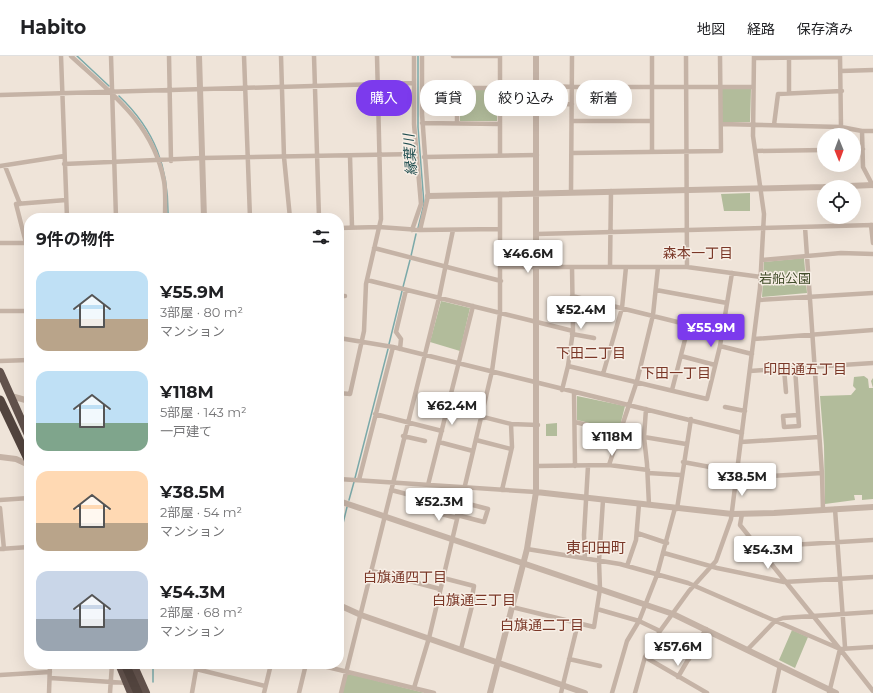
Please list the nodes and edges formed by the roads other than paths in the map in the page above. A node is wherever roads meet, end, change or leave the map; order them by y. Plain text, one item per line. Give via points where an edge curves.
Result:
1 (61, 56) edge
2 (71, 56) edge
3 (111, 56) edge
4 (169, 56) edge
5 (199, 56) edge
6 (244, 56) edge
7 (281, 56) edge
8 (314, 56) edge
9 (377, 56) edge
10 (414, 56) edge
11 (422, 56) edge
12 (453, 56) edge
13 (500, 56) edge
14 (536, 56) edge
15 (572, 56) edge
16 (652, 56) edge
17 (686, 56) edge
18 (720, 56) edge
19 (754, 57) edge
20 (840, 57) edge
21 (789, 58) junction
22 (873, 70) edge
23 (841, 71) junction
24 (378, 80) edge
25 (422, 80) edge
26 (500, 80) edge
27 (536, 80) edge
28 (414, 82) joint
29 (356, 84) edge
30 (315, 85) junction
31 (283, 86) junction
32 (246, 87) junction
33 (568, 87) edge
34 (572, 87) junction
35 (652, 87) junction
36 (685, 87) junction
37 (720, 87) junction
38 (753, 87) junction
39 (169, 89) junction
40 (200, 89) junction
41 (842, 91) junction
42 (111, 92) junction
43 (62, 93) junction
44 (789, 93) junction
45 (0, 95) edge
46 (568, 104) edge
47 (572, 104) junction
48 (379, 116) edge
49 (422, 116) edge
50 (457, 116) edge
51 (500, 116) edge
52 (537, 116) edge
53 (572, 121) junction
54 (652, 121) junction
55 (422, 123) junction
56 (457, 123) junction
57 (500, 124) junction
58 (721, 124) junction
59 (753, 124) junction
60 (774, 125) junction
61 (841, 127) junction
62 (862, 131) junction
63 (873, 131) edge
64 (863, 149) joint
65 (817, 150) edge
66 (652, 151) junction
67 (686, 151) junction
68 (755, 151) junction
69 (572, 153) junction
70 (380, 154) junction
71 (416, 154) junction
72 (500, 155) junction
73 (537, 155) junction
74 (64, 156) junction
75 (316, 156) junction
76 (350, 156) junction
77 (284, 157) junction
78 (424, 157) junction
79 (202, 158) junction
80 (248, 159) junction
81 (169, 161) junction
82 (158, 162) junction
83 (113, 163) junction
84 (64, 164) junction
85 (3, 166) edge
86 (861, 186) edge
87 (873, 186) edge
88 (817, 187) edge
89 (761, 189) junction
90 (611, 191) junction
91 (686, 191) junction
92 (572, 192) junction
93 (536, 193) junction
94 (500, 194) junction
95 (428, 196) junction
96 (66, 200) junction
97 (20, 204) junction
98 (67, 213) edge
99 (116, 213) edge
100 (165, 213) edge
101 (204, 213) edge
102 (250, 213) edge
103 (290, 213) edge
104 (319, 213) edge
105 (872, 225) edge
106 (352, 227) junction
107 (379, 227) junction
108 (764, 227) junction
109 (805, 227) junction
110 (344, 228) edge
111 (500, 229) junction
112 (412, 230) junction
113 (420, 230) junction
114 (453, 230) junction
115 (687, 230) junction
116 (24, 232) edge
117 (611, 232) junction
118 (536, 234) junction
119 (0, 243) edge
120 (24, 243) edge
121 (873, 243) edge
122 (374, 248) junction
123 (873, 254) edge
124 (807, 256) junction
125 (762, 260) junction
126 (445, 266) junction
127 (501, 267) junction
128 (572, 267) junction
129 (610, 267) junction
130 (626, 267) junction
131 (658, 267) junction
132 (687, 267) junction
133 (537, 268) junction
134 (732, 273) junction
135 (761, 277) junction
136 (367, 280) junction
137 (501, 281) junction
138 (406, 290) junction
139 (656, 290) junction
140 (873, 293) edge
141 (572, 296) junction
142 (809, 297) junction
143 (439, 298) junction
144 (759, 300) junction
145 (727, 303) junction
146 (473, 306) junction
147 (622, 308) junction
148 (24, 310) edge
149 (0, 311) edge
150 (500, 313) junction
151 (653, 315) junction
152 (537, 322) junction
153 (689, 324) junction
154 (873, 330) edge
155 (572, 332) junction
156 (722, 333) junction
157 (812, 334) junction
158 (594, 338) dead end
159 (344, 339) edge
160 (754, 339) junction
161 (362, 341) junction
162 (720, 346) junction
163 (393, 348) junction
164 (400, 349) junction
165 (752, 354) junction
166 (424, 355) junction
167 (681, 356) junction
168 (24, 360) edge
169 (0, 361) edge
170 (873, 363) edge
171 (459, 364) junction
172 (715, 365) junction
173 (568, 366) junction
174 (814, 367) junction
175 (796, 368) junction
176 (784, 369) junction
177 (492, 371) junction
178 (750, 371) junction
179 (0, 372) edge
180 (604, 374) junction
181 (637, 381) junction
182 (537, 383) junction
183 (562, 390) junction
184 (672, 390) junction
185 (786, 392) dead end
186 (344, 393) edge
187 (574, 393) junction
188 (11, 396) junction
189 (24, 400) edge
190 (0, 402) edge
191 (628, 405) junction
192 (725, 407) dead end
193 (448, 408) junction
194 (646, 409) junction
195 (745, 411) junction
196 (375, 414) junction
197 (798, 415) dead end
198 (481, 417) junction
199 (691, 419) junction
200 (407, 422) junction
201 (575, 422) junction
202 (511, 424) junction
203 (538, 424) junction
204 (24, 426) edge
205 (442, 431) junction
206 (620, 433) junction
207 (742, 433) junction
208 (403, 436) junction
209 (644, 437) junction
210 (819, 437) junction
211 (476, 440) junction
212 (425, 441) dead end
213 (439, 442) junction
214 (741, 442) junction
215 (686, 444) junction
216 (512, 449) junction
217 (24, 451) edge
218 (473, 451) junction
219 (24, 454) edge
220 (0, 457) edge
221 (684, 462) junction
222 (24, 463) edge
223 (609, 465) junction
224 (537, 466) junction
225 (575, 466) junction
226 (588, 466) junction
227 (648, 471) junction
228 (737, 472) junction
229 (822, 472) junction
230 (681, 475) junction
231 (736, 478) junction
232 (344, 479) edge
233 (360, 480) junction
234 (393, 483) junction
235 (428, 485) junction
236 (464, 488) junction
237 (391, 490) junction
238 (502, 490) junction
239 (536, 492) junction
240 (24, 498) edge
241 (422, 498) dead end
242 (586, 498) junction
243 (0, 500) edge
244 (603, 500) junction
245 (461, 502) junction
246 (344, 503) edge
247 (638, 504) junction
248 (648, 505) junction
249 (873, 507) edge
250 (0, 508) edge
251 (676, 508) junction
252 (835, 509) junction
253 (426, 510) dead end
254 (823, 510) junction
255 (732, 514) junction
256 (742, 514) junction
257 (385, 517) junction
258 (457, 517) junction
259 (637, 533) junction
260 (452, 539) junction
261 (873, 540) edge
262 (837, 542) junction
263 (667, 543) junction
264 (24, 547) edge
265 (758, 547) junction
266 (2, 549) edge
267 (527, 549) junction
268 (664, 553) junction
269 (585, 558) junction
270 (599, 561) junction
271 (524, 562) junction
272 (627, 566) junction
273 (712, 566) junction
274 (372, 571) junction
275 (657, 575) junction
276 (873, 577) edge
277 (443, 578) junction
278 (840, 578) junction
279 (784, 582) junction
280 (694, 586) junction
281 (600, 589) junction
282 (440, 590) junction
283 (646, 604) junction
284 (344, 607) edge
285 (512, 607) junction
286 (597, 609) junction
287 (873, 612) edge
288 (673, 614) junction
289 (812, 614) junction
290 (843, 614) junction
291 (361, 615) junction
292 (639, 621) junction
293 (775, 621) junction
294 (578, 623) junction
295 (706, 629) junction
296 (660, 631) junction
297 (429, 638) junction
298 (655, 639) junction
299 (845, 647) junction
300 (873, 647) edge
301 (461, 649) junction
302 (748, 649) junction
303 (840, 649) junction
304 (644, 658) junction
305 (569, 659) junction
306 (689, 659) junction
307 (497, 662) junction
308 (780, 665) junction
309 (600, 666) dead end
310 (112, 669) edge
311 (121, 669) edge
312 (127, 669) edge
313 (136, 669) edge
314 (196, 669) edge
315 (206, 669) edge
316 (270, 669) edge
317 (305, 669) edge
318 (334, 669) edge
319 (50, 672) joint
320 (346, 672) junction
321 (0, 675) edge
322 (678, 677) junction
323 (50, 678) junction
324 (111, 682) junction
325 (127, 683) junction
326 (562, 685) junction
327 (265, 686) junction
328 (414, 688) junction
329 (829, 691) edge
330 (873, 691) edge
331 (49, 693) edge
332 (110, 693) edge
333 (132, 693) edge
334 (138, 693) edge
335 (146, 693) edge
336 (192, 693) edge
337 (264, 693) edge
338 (299, 693) edge
339 (341, 693) edge
340 (434, 693) edge
341 (490, 693) edge
342 (561, 693) edge
343 (585, 693) edge
344 (612, 693) edge
345 (635, 693) edge
346 (707, 693) edge
347 (774, 693) edge
348 (836, 693) edge

1 - 43 street
2 - 42 street
3 - 42 street
4 - 39 street
5 - 40 street
6 - 32 street
7 - 31 street
8 - 30 street
9 - 24 street
10 - 28 street
11 - 25 street
12 - 13 street
13 - 26 street
14 - 27 street
15 - 34 street
16 - 35 street
17 - 36 street
18 - 37 street
19 - 21 street
19 - 38 street
20 - 21 street
20 - 23 street
21 - 44 street
22 - 23 street
23 - 41 street
28 - 71 street
29 - 30 street
30 - 31 street
30 - 75 street
31 - 32 street
31 - 77 street
32 - 40 street
32 - 80 street
33 - 34 street
34 - 35 street
34 - 47 street
35 - 36 street
35 - 54 street
36 - 37 street
36 - 67 street
37 - 38 street
37 - 58 street
38 - 59 street
39 - 40 street
39 - 42 street
39 - 81 street
40 - 79 street
41 - 44 street
41 - 61 street
42 - 43 street
42 - 82 street via 139,124
42 - 83 street
43 - 45 street
43 - 74 street
44 - 60 street via 778,94
46 - 47 street
47 - 53 street
48 - 70 street
49 - 55 street
50 - 56 street
51 - 57 street
52 - 73 street
53 - 54 street
53 - 69 street
54 - 66 street
55 - 56 street
55 - 78 street
56 - 57 street
57 - 72 street
58 - 59 street
58 - 67 street via 720,150
59 - 60 street
59 - 68 street
60 - 61 street
61 - 62 street
62 - 63 street
62 - 64 street
64 - 87 street via 863,167
65 - 68 street
66 - 67 street
66 - 69 street
67 - 91 street
68 - 89 street
69 - 92 street
70 - 71 street
70 - 76 street
70 - 107 street
71 - 112 street via 420,204
72 - 73 street
72 - 78 street
73 - 93 street
74 - 84 street
74 - 85 street
75 - 76 street
75 - 77 street
75 - 104 street
76 - 106 street
77 - 80 street
77 - 103 street
78 - 95 street
79 - 80 street
79 - 81 street
79 - 101 street
80 - 102 street
81 - 82 street
82 - 83 street
82 - 100 street via 164,182
83 - 84 street
83 - 99 street
84 - 96 street
85 - 97 street
86 - 87 street
88 - 89 street
89 - 91 street
89 - 108 street
90 - 91 street
90 - 92 street
90 - 117 street
91 - 115 street
92 - 93 street
93 - 94 street
93 - 118 street
94 - 95 street
94 - 111 street
95 - 113 street
96 - 97 street
96 - 98 street
97 - 116 street via 16,204
105 - 109 street
105 - 121 street
106 - 107 street
106 - 110 street
107 - 112 street
107 - 122 street
108 - 109 street
108 - 115 street
108 - 125 street
109 - 124 street
111 - 114 street
111 - 127 street
112 - 113 street
113 - 114 street
114 - 126 street
115 - 117 street
115 - 132 street
117 - 118 street
117 - 129 street
118 - 133 street
119 - 120 street
122 - 126 street
122 - 136 street
123 - 124 street
124 - 125 street
124 - 142 street
125 - 135 street
126 - 137 street
126 - 143 street
127 - 133 street
127 - 137 street
128 - 129 street
128 - 133 street
128 - 141 street
129 - 130 street
130 - 131 street
130 - 147 street
131 - 132 street
131 - 139 street
132 - 134 street
133 - 152 street
134 - 135 street
134 - 145 street
135 - 144 street
136 - 138 street
136 - 161 street
137 - 150 street
138 - 143 street
138 - 164 street via 396,332 401,339
139 - 145 street
139 - 151 street
140 - 142 street
141 - 147 street
141 - 155 street
142 - 144 street
142 - 157 street
143 - 146 street
143 - 166 street
144 - 160 street
145 - 156 street
146 - 150 street
146 - 171 street
147 - 151 street
147 - 180 street
148 - 149 street
150 - 152 street
150 - 177 street
151 - 153 street
151 - 181 street
152 - 155 street
152 - 182 street
153 - 156 street
153 - 167 street
154 - 157 street
155 - 158 street
155 - 173 street
156 - 162 street
157 - 160 street
157 - 174 street
159 - 161 street
160 - 165 street
161 - 163 street
161 - 186 street via 350,394
162 - 165 street
162 - 172 street
163 - 164 street
163 - 196 street
164 - 166 street
165 - 178 street
166 - 171 street
166 - 200 street
167 - 172 street
167 - 184 street
168 - 169 street
170 - 174 street
171 - 177 street
171 - 193 street
172 - 184 street via 707,399
173 - 180 street
173 - 183 street
174 - 175 street
174 - 210 street
175 - 176 street
175 - 197 street via 799,426 784,427 783,416
176 - 178 street
176 - 185 street
177 - 182 street
177 - 198 street
178 - 195 street
179 - 188 highway
180 - 181 street
181 - 184 street
181 - 191 street
182 - 183 street
182 - 203 street
183 - 187 street
187 - 191 street
187 - 201 street
188 - 189 street
188 - 204 highway
190 - 217 highway
190 - 219 highway
191 - 194 street
191 - 206 street
192 - 195 street
193 - 198 street
193 - 205 street
194 - 199 street
194 - 209 street
195 - 207 street
196 - 200 street
196 - 233 street
198 - 202 street
198 - 211 street
199 - 207 street
199 - 215 street
200 - 205 street
200 - 208 street
201 - 206 street
201 - 225 street
202 - 203 street
202 - 216 street
203 - 224 street
205 - 213 street
206 - 223 street
207 - 214 street
208 - 212 street
208 - 234 street
209 - 215 street
209 - 227 street
210 - 214 street
210 - 229 street
211 - 216 street
211 - 218 street
213 - 218 street
213 - 235 street
214 - 228 street
215 - 221 street
216 - 238 street
218 - 236 street
220 - 222 street
221 - 228 street
221 - 230 street
223 - 226 street
223 - 227 street
224 - 225 street
224 - 239 street
225 - 226 street
226 - 242 street
227 - 230 street
227 - 248 street
228 - 231 street
229 - 231 street
229 - 254 street
230 - 251 street
231 - 255 street
232 - 233 street
233 - 234 street
234 - 235 street
234 - 237 street
235 - 236 street
236 - 238 street
236 - 245 street
237 - 241 street
237 - 257 street
238 - 239 street
239 - 242 street
239 - 267 street
240 - 243 street
242 - 244 street
242 - 269 street
244 - 247 street
244 - 270 street
245 - 258 street
245 - 258 street via 488,509 484,522
246 - 257 street
247 - 248 street
247 - 259 street
248 - 251 street
249 - 252 street
250 - 266 street
251 - 255 street
251 - 263 street
252 - 254 street
252 - 262 street
253 - 258 street
254 - 256 street
255 - 256 street
255 - 273 street
256 - 265 street via 740,525
257 - 260 street
257 - 274 street
258 - 260 street
259 - 263 street
259 - 272 street
260 - 271 street
260 - 277 street
261 - 262 street
262 - 265 street
262 - 278 street
263 - 268 street
264 - 266 street
265 - 279 street
267 - 269 street
267 - 271 street
268 - 273 street
268 - 275 street
269 - 270 street
270 - 272 street
270 - 281 street
271 - 281 street
271 - 285 street
272 - 275 street
273 - 279 street
273 - 280 street
274 - 282 street
274 - 291 street
275 - 280 street
275 - 283 street
276 - 278 street
277 - 282 street
277 - 301 street via 474,586 474,598
278 - 279 street
278 - 290 street
279 - 289 street
280 - 288 street
280 - 293 street
281 - 283 street
281 - 286 street
282 - 297 street
283 - 288 street
283 - 292 street
284 - 291 street
285 - 294 street
285 - 307 street
286 - 292 street
286 - 294 street via 594,627
287 - 290 street
288 - 295 street
288 - 296 street
289 - 290 street
289 - 293 street
289 - 303 street
290 - 299 street
291 - 297 street
291 - 320 street
292 - 296 street
292 - 344 street via 627,641
293 - 302 street
293 - 303 street
294 - 305 street
295 - 302 street
295 - 306 street
296 - 298 street
297 - 301 street
297 - 328 street
298 - 304 street
298 - 306 street
299 - 300 street
299 - 303 street
301 - 307 street
302 - 308 street
303 - 329 street
303 - 330 street
304 - 322 street
304 - 345 street
305 - 309 street
305 - 326 street
306 - 322 street
307 - 326 street
307 - 341 street
308 - 329 street
308 - 347 street
310 - 324 street
311 - 325 highway
312 - 334 highway
313 - 335 highway
314 - 336 street
315 - 327 street
316 - 327 street
317 - 338 street
318 - 320 street
319 - 321 street
319 - 323 street
320 - 328 street
320 - 339 street
322 - 346 street
323 - 324 street
323 - 331 street
324 - 325 street
324 - 332 street
325 - 333 highway
326 - 342 street
326 - 343 street
327 - 337 street
328 - 340 street
329 - 348 street

